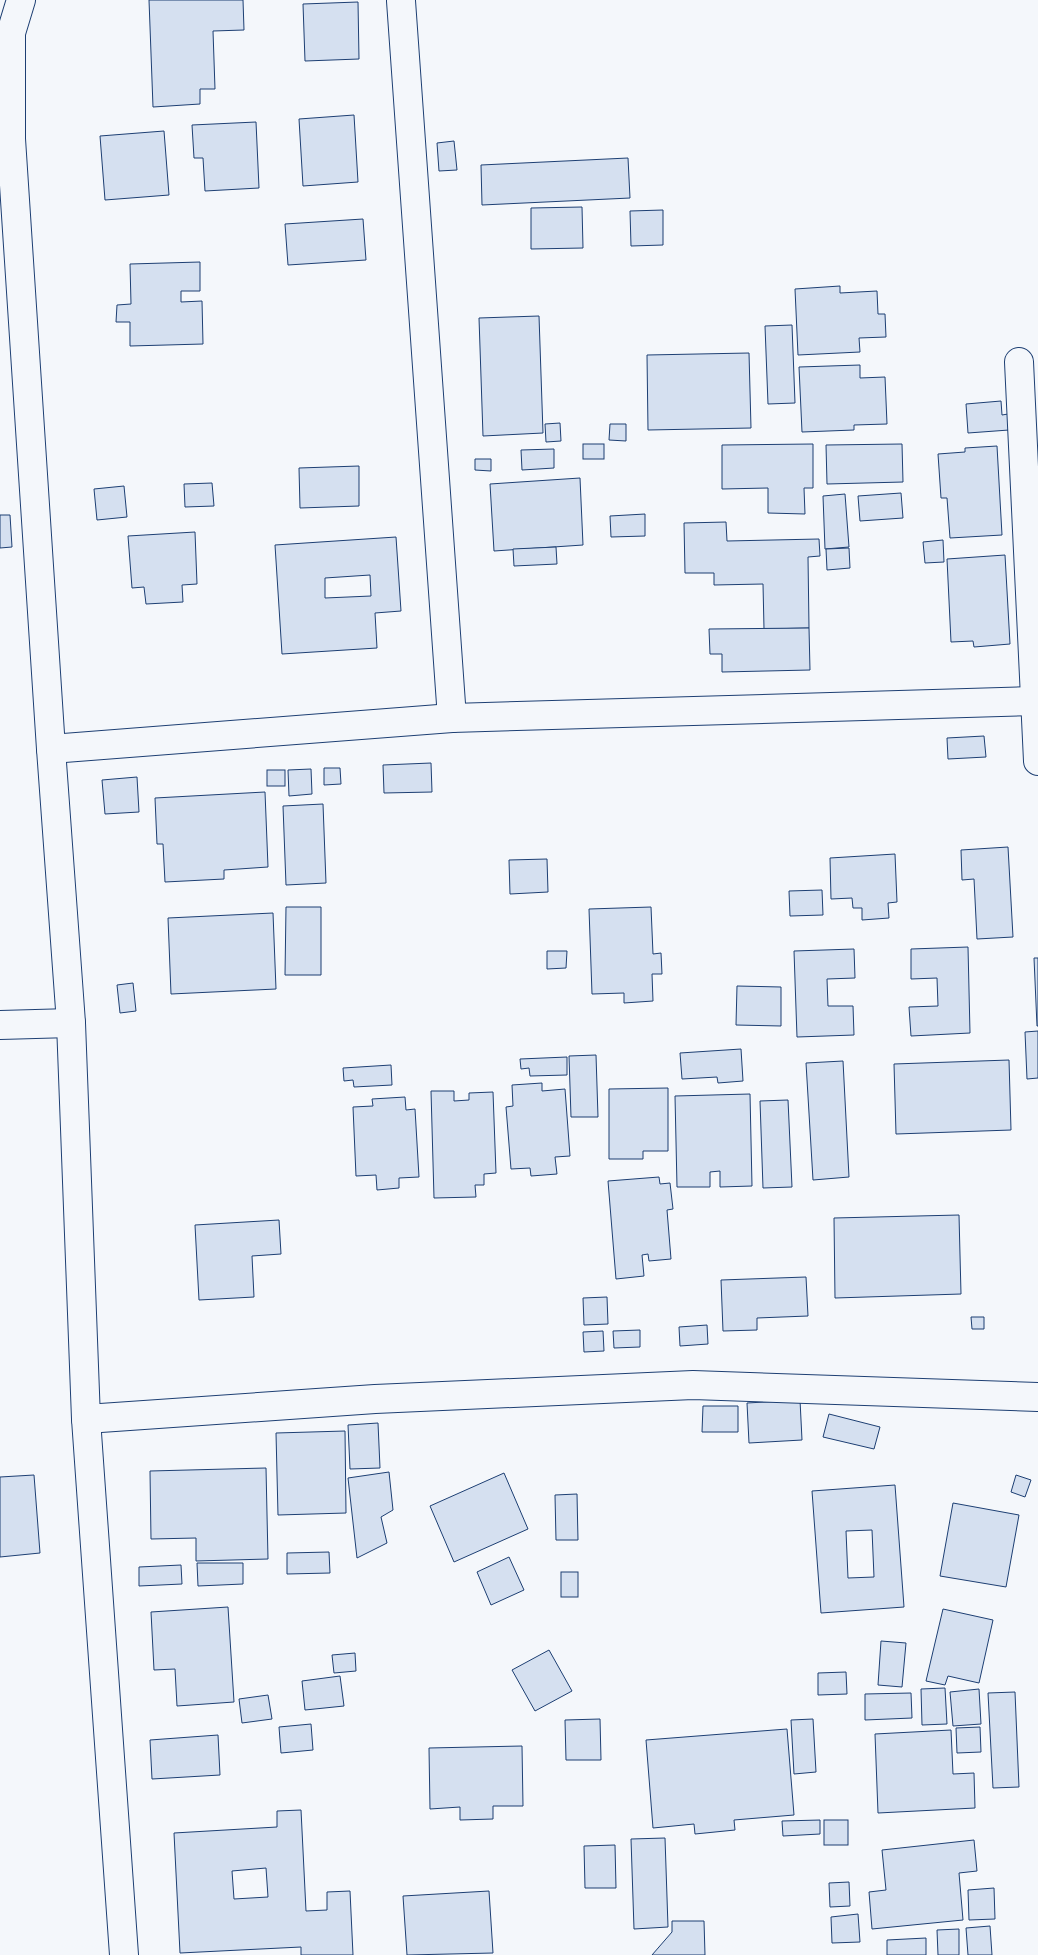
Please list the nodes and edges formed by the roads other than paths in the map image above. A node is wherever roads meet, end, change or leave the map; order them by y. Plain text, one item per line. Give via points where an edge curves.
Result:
1 (21, 0) edge
2 (401, 1) edge
3 (1019, 362) dead end
4 (1035, 701) junction
5 (452, 718) junction
6 (51, 749) junction
7 (1038, 760) edge
8 (71, 1023) junction
9 (0, 1025) edge
10 (1038, 1397) edge
11 (86, 1418) junction
12 (124, 1955) edge

1 - 6 street via 12,32 11,139
2 - 5 street
3 - 4 street
4 - 5 street
4 - 7 street
5 - 6 street
6 - 8 street
8 - 9 street
8 - 11 street
10 - 11 street via 693,1385 375,1399
11 - 12 street

